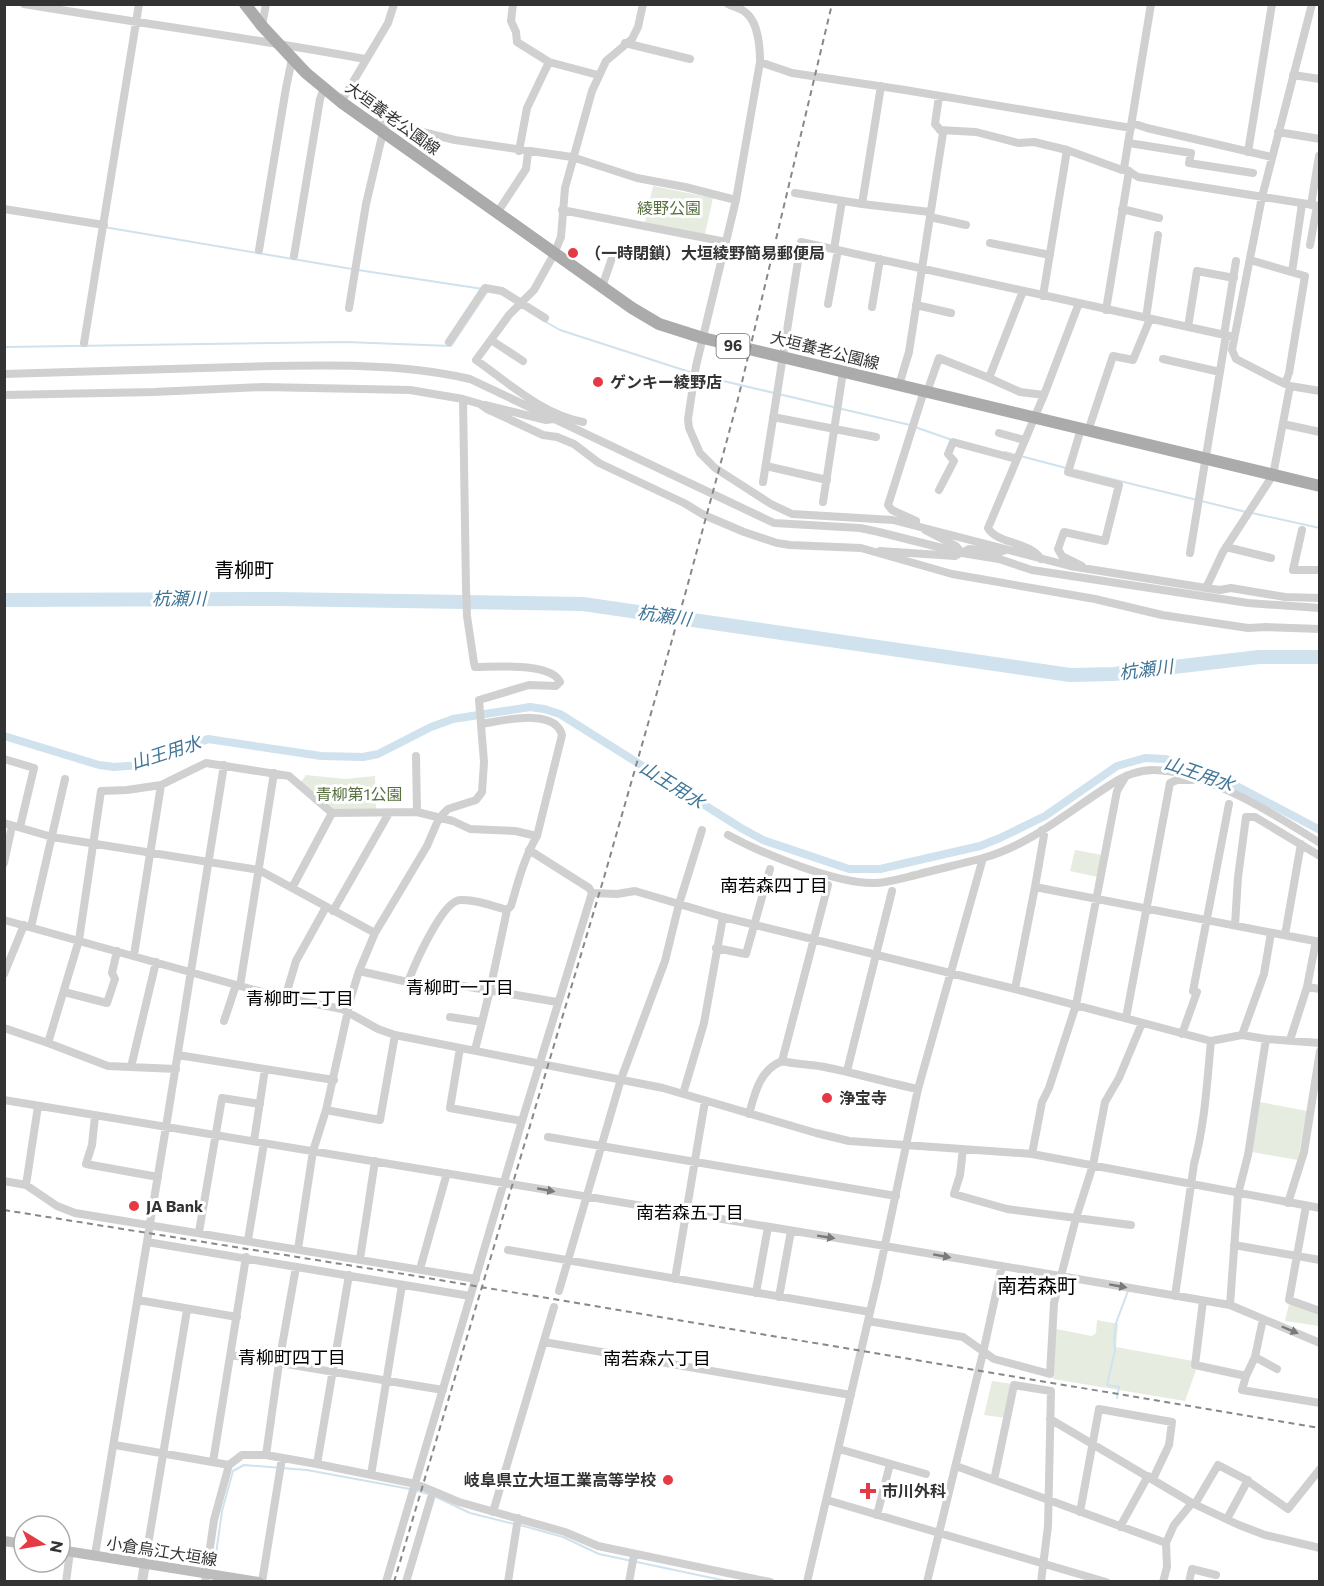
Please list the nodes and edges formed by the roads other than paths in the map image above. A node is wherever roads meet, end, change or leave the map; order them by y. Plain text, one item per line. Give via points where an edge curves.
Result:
1 (24, 4) edge
2 (139, 4) edge
3 (245, 4) edge
4 (266, 4) edge
5 (393, 4) edge
6 (513, 4) edge
7 (643, 4) edge
8 (728, 4) edge
9 (1151, 4) edge
10 (1272, 4) edge
11 (1312, 4) edge
12 (136, 23) junction
13 (262, 26) junction
14 (277, 43) junction
15 (625, 43) junction
16 (292, 58) junction
17 (365, 59) junction
18 (690, 59) dead end
19 (549, 62) junction
20 (760, 62) junction
21 (598, 75) junction
22 (1293, 75) junction
23 (1320, 79) edge
24 (881, 86) junction
25 (324, 88) junction
26 (939, 96) junction
27 (341, 102) junction
28 (370, 123) junction
29 (1132, 125) junction
30 (940, 130) junction
31 (383, 132) junction
32 (1278, 132) junction
33 (1320, 139) edge
34 (1129, 143) junction
35 (1067, 150) junction
36 (519, 151) junction
37 (528, 152) junction
38 (1248, 152) junction
39 (1319, 156) edge
40 (572, 157) junction
41 (1272, 157) junction
42 (1127, 171) junction
43 (1253, 173) dead end
44 (795, 193) dead end
45 (1262, 197) junction
46 (736, 200) junction
47 (842, 201) junction
48 (862, 204) junction
49 (1312, 205) edge
50 (4, 209) edge
51 (1122, 209) junction
52 (562, 210) junction
53 (496, 213) junction
54 (930, 215) junction
55 (1159, 218) dead end
56 (104, 225) junction
57 (966, 225) dead end
58 (1158, 235) dead end
59 (726, 242) junction
60 (990, 243) dead end
61 (1310, 245) dead end
62 (836, 249) junction
63 (259, 250) dead end
64 (554, 254) junction
65 (613, 255) dead end
66 (1050, 255) junction
67 (294, 256) dead end
68 (880, 259) junction
69 (1250, 260) junction
70 (1236, 261) dead end
71 (921, 268) junction
72 (1292, 272) junction
73 (1234, 278) junction
74 (602, 287) junction
75 (1023, 291) junction
76 (1043, 296) junction
77 (521, 302) junction
78 (1079, 303) junction
79 (828, 304) dead end
80 (916, 305) junction
81 (872, 307) dead end
82 (349, 308) dead end
83 (1106, 310) junction
84 (951, 313) dead end
85 (545, 318) dead end
86 (1148, 319) junction
87 (1188, 327) junction
88 (1228, 335) junction
89 (703, 338) junction
90 (491, 340) junction
91 (449, 342) dead end
92 (84, 343) dead end
93 (782, 357) junction
94 (1163, 359) dead end
95 (522, 362) dead end
96 (843, 372) junction
97 (1220, 372) junction
98 (4, 374) edge
99 (989, 378) junction
100 (899, 385) junction
101 (1287, 385) junction
102 (1320, 391) edge
103 (926, 392) junction
104 (4, 395) edge
105 (1044, 395) junction
106 (463, 399) junction
107 (480, 404) junction
108 (773, 417) junction
109 (1033, 417) junction
110 (557, 418) junction
111 (583, 422) dead end
112 (1283, 424) junction
113 (834, 429) junction
114 (1084, 430) junction
115 (1320, 432) edge
116 (999, 433) dead end
117 (876, 437) dead end
118 (1024, 440) junction
119 (1016, 459) junction
120 (1207, 459) junction
121 (766, 465) junction
122 (1273, 475) junction
123 (826, 480) junction
124 (763, 482) dead end
125 (1320, 486) edge
126 (939, 490) dead end
127 (823, 502) dead end
128 (920, 526) junction
129 (1302, 530) dead end
130 (1226, 547) junction
131 (867, 550) junction
132 (1007, 550) junction
133 (962, 553) junction
134 (1190, 553) dead end
135 (1271, 558) dead end
136 (1041, 559) junction
137 (1084, 568) junction
138 (1320, 570) edge
139 (1206, 588) junction
140 (1320, 598) edge
141 (1320, 608) edge
142 (1320, 629) edge
143 (481, 722) junction
144 (416, 756) dead end
145 (4, 759) edge
146 (224, 765) junction
147 (274, 773) junction
148 (1127, 775) junction
149 (64, 779) dead end
150 (1203, 781) junction
151 (161, 785) junction
152 (1229, 804) dead end
153 (417, 812) junction
154 (332, 813) junction
155 (389, 813) junction
156 (439, 818) junction
157 (12, 825) edge
158 (702, 830) dead end
159 (1042, 830) junction
160 (728, 835) dead end
161 (537, 836) junction
162 (52, 837) junction
163 (1320, 843) edge
164 (93, 844) junction
165 (1301, 844) junction
166 (529, 850) junction
167 (152, 853) junction
168 (1320, 856) edge
169 (983, 858) junction
170 (208, 862) junction
171 (4, 863) edge
172 (770, 869) dead end
173 (259, 870) junction
174 (828, 885) dead end
175 (1035, 887) junction
176 (292, 888) junction
177 (892, 891) dead end
178 (592, 893) junction
179 (1095, 899) junction
180 (680, 904) junction
181 (330, 909) junction
182 (1146, 909) junction
183 (507, 910) junction
184 (723, 917) junction
185 (4, 920) edge
186 (1206, 920) junction
187 (756, 924) junction
188 (1235, 925) junction
189 (28, 926) junction
190 (375, 933) junction
191 (1271, 933) junction
192 (1285, 935) junction
193 (815, 939) junction
194 (79, 940) junction
195 (1318, 941) edge
196 (716, 948) junction
197 (117, 951) junction
198 (877, 954) junction
199 (134, 956) junction
200 (156, 962) junction
201 (359, 971) junction
202 (191, 972) junction
203 (951, 973) junction
204 (4, 974) edge
205 (408, 982) junction
206 (238, 986) junction
207 (1307, 987) junction
208 (1016, 989) junction
209 (1320, 989) edge
210 (490, 990) junction
211 (64, 992) junction
212 (285, 998) junction
213 (557, 1002) junction
214 (1076, 1005) junction
215 (347, 1012) junction
216 (450, 1017) dead end
217 (1126, 1018) junction
218 (224, 1021) dead end
219 (482, 1022) junction
220 (1142, 1023) junction
221 (4, 1028) edge
222 (1182, 1034) junction
223 (395, 1035) junction
224 (1242, 1035) junction
225 (1266, 1039) junction
226 (1290, 1040) junction
227 (1211, 1041) junction
228 (1320, 1042) edge
229 (48, 1043) junction
230 (460, 1048) junction
231 (475, 1050) junction
232 (1320, 1051) edge
233 (178, 1056) junction
234 (782, 1061) junction
235 (540, 1062) junction
236 (130, 1067) junction
237 (176, 1069) junction
238 (265, 1070) junction
239 (847, 1071) junction
240 (621, 1079) junction
241 (334, 1080) junction
242 (918, 1089) junction
243 (683, 1094) junction
244 (4, 1100) edge
245 (705, 1101) junction
246 (260, 1104) junction
247 (38, 1106) junction
248 (326, 1110) junction
249 (749, 1113) junction
250 (95, 1116) junction
251 (522, 1121) junction
252 (166, 1127) junction
253 (216, 1135) junction
254 (548, 1137) dead end
255 (255, 1141) junction
256 (264, 1143) junction
257 (905, 1145) junction
258 (600, 1147) junction
259 (963, 1149) junction
260 (313, 1151) junction
261 (1032, 1154) junction
262 (375, 1161) junction
263 (694, 1162) junction
264 (1093, 1165) junction
265 (447, 1173) junction
266 (158, 1177) junction
267 (4, 1181) edge
268 (505, 1183) junction
269 (1191, 1184) junction
270 (26, 1185) junction
271 (1238, 1194) junction
272 (896, 1196) junction
273 (586, 1197) junction
274 (1288, 1203) junction
275 (1305, 1206) junction
276 (1320, 1209) edge
277 (686, 1213) junction
278 (1076, 1218) junction
279 (150, 1224) junction
280 (1131, 1226) dead end
281 (768, 1227) junction
282 (791, 1231) junction
283 (199, 1232) junction
284 (248, 1240) junction
285 (147, 1242) junction
286 (1234, 1245) junction
287 (885, 1246) junction
288 (298, 1249) junction
289 (508, 1250) dead end
290 (1297, 1256) junction
291 (246, 1257) junction
292 (360, 1259) junction
293 (1320, 1260) edge
294 (568, 1261) junction
295 (1002, 1266) junction
296 (296, 1267) junction
297 (420, 1269) junction
298 (350, 1275) junction
299 (1060, 1276) junction
300 (476, 1279) junction
301 (675, 1280) junction
302 (402, 1285) junction
303 (559, 1291) dead end
304 (756, 1293) junction
305 (470, 1296) junction
306 (1175, 1296) junction
307 (779, 1298) junction
308 (138, 1300) junction
309 (1203, 1300) junction
310 (1230, 1305) junction
311 (554, 1307) dead end
312 (188, 1310) junction
313 (1320, 1311) edge
314 (237, 1317) junction
315 (869, 1317) junction
316 (1263, 1319) junction
317 (544, 1342) junction
318 (1320, 1343) edge
319 (983, 1353) junction
320 (231, 1355) junction
321 (1255, 1357) junction
322 (279, 1363) junction
323 (1276, 1369) dead end
324 (332, 1371) junction
325 (1246, 1376) junction
326 (387, 1381) junction
327 (443, 1390) junction
328 (851, 1395) junction
329 (1320, 1403) edge
330 (1050, 1419) junction
331 (1093, 1443) junction
332 (115, 1445) junction
333 (839, 1449) junction
334 (163, 1454) junction
335 (266, 1455) junction
336 (213, 1462) junction
337 (282, 1464) junction
338 (317, 1464) junction
339 (890, 1464) junction
340 (229, 1465) junction
341 (956, 1466) junction
342 (1320, 1469) edge
343 (926, 1474) dead end
344 (371, 1475) junction
345 (1151, 1477) junction
346 (994, 1480) junction
347 (1248, 1480) junction
348 (416, 1484) junction
349 (431, 1498) dead end
350 (827, 1500) junction
351 (1048, 1500) junction
352 (1194, 1503) junction
353 (493, 1512) junction
354 (1080, 1512) junction
355 (877, 1515) junction
356 (1227, 1519) junction
357 (517, 1523) junction
358 (1120, 1527) junction
359 (940, 1533) junction
360 (1166, 1543) junction
361 (1320, 1548) edge
362 (72, 1552) edge
363 (95, 1555) junction
364 (633, 1559) junction
365 (145, 1563) junction
366 (1044, 1563) junction
367 (1216, 1575) dead end
368 (206, 1577) edge
369 (142, 1581) edge
370 (261, 1581) edge
371 (386, 1581) edge
372 (406, 1581) edge
373 (508, 1581) edge
374 (629, 1581) edge
375 (770, 1581) edge
376 (807, 1581) edge
377 (927, 1581) edge
378 (1041, 1581) edge
379 (1106, 1581) edge
380 (1163, 1581) edge
381 (1189, 1581) edge

1 - 12 street
2 - 12 street
3 - 13 main road, 大垣養老公園線 / 96
4 - 13 street
5 - 17 street via 388,23
6 - 19 street via 511,21 517,42
7 - 15 street via 638,27
8 - 20 street via 744,10 752,19
9 - 29 street
10 - 38 street
11 - 22 street
12 - 14 street
12 - 56 street
13 - 14 main road, 大垣養老公園線 / 96
14 - 16 main road, 大垣養老公園線 / 96
14 - 17 street
15 - 18 street
15 - 21 street
16 - 25 main road, 大垣養老公園線 / 96
16 - 63 street
17 - 27 street
19 - 21 street
19 - 36 street via 527,108
20 - 24 street via 792,73
20 - 46 street
21 - 40 street
22 - 23 street
22 - 32 street
24 - 26 street
24 - 48 street
25 - 27 main road, 大垣養老公園線 / 96
25 - 67 street
26 - 29 street
26 - 30 street via 934,124
27 - 28 main road, 大垣養老公園線 / 96
28 - 31 main road, 大垣養老公園線 / 96
28 - 36 street via 382,122
29 - 34 street
29 - 38 street
30 - 35 street via 976,132
30 - 54 street via 943,134
31 - 53 main road, 大垣養老公園線 / 96
31 - 82 street via 366,204
32 - 33 street
32 - 41 street
34 - 42 street via 1124,168
34 - 43 street via 1191,153 1189,163
35 - 42 street
35 - 66 street
36 - 37 street
37 - 40 street
37 - 53 street via 526,169
38 - 41 street
39 - 49 street
40 - 46 street via 638,178
40 - 52 street
41 - 45 street
42 - 45 street via 1138,177
42 - 51 street
44 - 47 street
45 - 49 street
45 - 69 street
46 - 59 street
47 - 48 street
47 - 62 street
48 - 54 street
49 - 61 street
49 - 72 street
50 - 56 street
51 - 55 street
51 - 83 street
52 - 59 street
52 - 64 street via 561,237
53 - 64 main road, 大垣養老公園線 / 96
54 - 57 street
54 - 71 street
56 - 92 street
58 - 86 street
59 - 89 street
60 - 66 street
62 - 68 street
62 - 79 street
62 - 93 street via 801,242
64 - 74 main road, 大垣養老公園線 / 96
64 - 77 street via 534,290
65 - 74 street
66 - 76 street
68 - 71 street
68 - 81 street
69 - 72 street
69 - 88 street
70 - 73 street
71 - 75 street
71 - 80 street
72 - 101 street via 1305,276
73 - 87 street via 1197,272
73 - 88 street
74 - 89 main road, 大垣養老公園線 / 96 via 660,324
75 - 76 street
75 - 99 street
76 - 78 street
77 - 85 street
77 - 90 street
77 - 91 street via 502,291 485,288
78 - 83 street
78 - 105 street
80 - 84 street
80 - 100 street
83 - 86 street
86 - 87 street
86 - 114 street via 1133,360 1113,356
87 - 88 street
88 - 97 street
88 - 101 street via 1236,359
89 - 93 main road, 大垣養老公園線 / 96
89 - 128 street via 688,419 694,442 707,461 792,514 884,519
90 - 95 street
90 - 110 street via 476,360
93 - 96 main road, 大垣養老公園線 / 96
93 - 108 street
94 - 97 street
96 - 100 main road, 大垣養老公園線 / 96
96 - 113 street
97 - 120 street
98 - 110 street via 290,366 422,369 470,379
99 - 103 street via 939,358
99 - 105 street via 1020,392
100 - 103 main road, 大垣養老公園線 / 96
101 - 102 street
101 - 112 street
103 - 109 main road, 大垣養老公園線 / 96
103 - 128 street via 888,505
104 - 106 street via 302,387 410,390
105 - 109 street
106 - 107 street
106 - 143 street via 467,613 476,667 537,669 555,675 560,682 556,686 529,685 478,700
107 - 110 street via 546,420
107 - 131 street via 543,435 574,444 599,463 764,540
108 - 113 street
108 - 121 street
109 - 114 main road, 大垣養老公園線 / 96
109 - 118 street
110 - 111 street
110 - 133 street via 774,523 860,528
112 - 115 street
112 - 122 street
113 - 117 street
113 - 123 street
114 - 120 main road, 大垣養老公園線 / 96
114 - 137 street via 1068,472 1119,486 1106,541 1064,532 1058,549 1062,556
116 - 118 street
118 - 119 street
119 - 126 street via 953,442 948,454 954,461
119 - 136 street via 988,528 995,535 1036,552
120 - 122 main road, 大垣養老公園線 / 96
120 - 134 street
121 - 123 street
121 - 124 street
122 - 125 main road, 大垣養老公園線 / 96
122 - 130 street
123 - 127 street
128 - 132 street
128 - 133 street
129 - 138 street via 1293,570
130 - 135 street
130 - 139 street
131 - 133 street via 955,556
131 - 142 street via 952,574 1162,615 1248,628
132 - 133 street via 969,549
132 - 136 street
133 - 141 street via 1098,581 1248,603
136 - 137 street
137 - 139 street
139 - 140 street
143 - 156 street via 482,792 476,800 448,809
143 - 161 street via 535,718 560,729 562,735
144 - 153 street
145 - 157 street via 34,768
146 - 147 street
146 - 151 street via 206,763
146 - 170 street
147 - 154 street via 295,780
147 - 173 street
148 - 150 street via 1150,769
148 - 159 street
148 - 179 street via 1117,791
149 - 162 street
150 - 163 street via 1285,821
150 - 182 street via 1183,779 1170,783
151 - 164 street via 101,791
151 - 167 street
152 - 186 street
153 - 155 street
153 - 156 street
154 - 155 street
154 - 176 street
155 - 181 street
156 - 161 street via 470,829
156 - 190 street via 427,846
157 - 162 street
157 - 171 street
158 - 180 street
159 - 169 street
159 - 175 street
160 - 169 street via 748,846 857,882 900,879
161 - 166 street
162 - 164 street
162 - 189 street
164 - 167 street
164 - 194 street
165 - 168 street
165 - 188 street via 1255,817 1246,817
165 - 192 street
166 - 178 street via 590,888
166 - 183 street
167 - 170 street
167 - 199 street
169 - 203 street
170 - 173 street
170 - 202 street
172 - 187 street
173 - 176 street
173 - 206 street
174 - 193 street
175 - 179 street
175 - 208 street
176 - 181 street
177 - 198 street
178 - 180 street via 635,891
178 - 213 street
179 - 182 street
179 - 214 street
180 - 184 street
180 - 240 street via 661,976
181 - 190 street
181 - 212 street via 296,961
182 - 186 street
182 - 217 street
183 - 205 street via 462,899 452,903 433,928
183 - 210 street
184 - 187 street
184 - 196 street
185 - 189 street
186 - 188 street
186 - 222 street via 1193,991 1197,992
187 - 193 street
187 - 196 street via 746,954
188 - 191 street
189 - 194 street
189 - 204 street
190 - 201 street
191 - 192 street
191 - 224 street via 1263,974
192 - 195 street
193 - 198 street
193 - 234 street
194 - 197 street
194 - 211 street
195 - 207 street
196 - 243 street via 704,1023
197 - 199 street
197 - 211 street via 112,973 115,979 107,1003
198 - 203 street
198 - 239 street
199 - 200 street
200 - 202 street
200 - 236 street
201 - 205 street
201 - 215 street
202 - 206 street
202 - 233 street
203 - 208 street
203 - 242 street
205 - 210 street
206 - 212 street
206 - 218 street
207 - 209 street
207 - 226 street
208 - 214 street
210 - 213 street
210 - 219 street
211 - 229 street
212 - 215 street
213 - 235 street
214 - 217 street
214 - 261 street via 1042,1102
215 - 223 street
215 - 241 street
216 - 219 street
217 - 220 street
219 - 231 street
220 - 222 street
220 - 264 street via 1105,1102
221 - 229 street
222 - 227 street
223 - 230 street
223 - 248 street via 380,1120
224 - 225 street
224 - 227 street
225 - 226 street
225 - 271 street
226 - 228 street
227 - 269 street via 1204,1115
229 - 236 street via 108,1066
230 - 231 street
230 - 251 street via 450,1108
231 - 235 street
232 - 274 street via 1304,1152
233 - 237 street
233 - 238 street
234 - 239 street
234 - 249 street via 772,1065 757,1085
235 - 240 street
235 - 251 street
236 - 237 street
237 - 252 street
238 - 241 street
238 - 246 street
239 - 242 street
240 - 243 street
240 - 258 street
241 - 248 street
242 - 257 street
243 - 245 street
244 - 247 street
245 - 249 street
245 - 263 street
246 - 253 street via 222,1098
246 - 255 street
247 - 250 street
247 - 270 street
248 - 260 street
249 - 257 street via 849,1141
250 - 252 street
250 - 266 street via 86,1164
251 - 268 street
252 - 253 street
252 - 266 street
253 - 255 street
253 - 283 street
254 - 258 street
255 - 256 street
256 - 260 street
256 - 284 street
257 - 259 street
257 - 272 street
258 - 263 street
258 - 273 street
259 - 261 street
259 - 278 street via 954,1194 1007,1209
260 - 262 street
260 - 288 street
261 - 264 street
262 - 265 street
262 - 292 street
263 - 272 street
263 - 277 street
264 - 269 street
264 - 278 street
265 - 268 street
265 - 297 street
266 - 279 street
267 - 270 street
268 -> 273 street
268 - 300 street
269 - 271 street
269 - 306 street
270 - 279 street via 75,1213
271 - 274 street
271 - 286 street
272 - 287 street
273 - 277 street
273 - 294 street
274 - 275 street
275 - 276 street
275 - 290 street
277 - 281 street
277 - 301 street
278 - 280 street
278 - 299 street
279 - 283 street
279 - 285 street
281 - 282 street
281 - 304 street
282 -> 287 street
282 - 307 street
283 - 284 street
284 - 288 street
285 - 291 street
285 - 308 street
286 - 290 street
286 - 310 street
287 -> 295 street
287 - 315 street
288 - 292 street
289 - 294 street
290 - 293 street
290 - 313 street via 1289,1300
291 - 296 street
291 - 314 street
292 - 297 street
294 - 301 street
294 - 303 street
295 - 299 street
295 - 319 street
296 - 298 street
296 - 322 street
297 - 300 street
298 - 302 street
298 - 324 street
299 -> 306 street
299 - 319 street via 1054,1303 1050,1374
300 - 305 street
301 - 304 street
302 - 305 street
302 - 326 street
304 - 307 street
305 - 327 street
306 - 309 street
307 - 315 street
308 - 312 street
308 - 332 street
309 - 310 street
309 - 325 street via 1195,1365
310 - 316 street
311 - 317 street
312 - 314 street
312 - 334 street
314 - 320 street
315 - 319 street via 963,1337
315 - 328 street
316 -> 318 street
316 - 321 street
317 - 328 street
317 - 353 street
319 - 341 street
320 - 322 street
320 - 336 street
321 - 323 street
321 - 325 street
322 - 324 street
322 - 335 street
324 - 326 street
324 - 338 street
325 - 329 street via 1242,1390
326 - 327 street
326 - 344 street
327 - 348 street
328 - 333 street
330 - 331 street
330 - 346 street via 1051,1391 1014,1385
330 - 351 street
331 - 345 street
331 - 345 street via 1099,1409 1172,1422 1169,1445
331 - 354 street
332 - 334 street
332 - 363 street
333 - 339 street
333 - 350 street
334 - 336 street
334 - 365 street
335 - 337 street
335 - 340 street via 242,1455
336 - 340 street
337 - 338 street
337 - 370 street
338 - 344 street
339 - 343 street
339 - 355 street
340 - 368 street via 214,1520
341 - 346 street
341 - 359 street
342 - 347 street via 1288,1509
344 - 348 street
345 - 352 street
345 - 358 street
346 - 351 street
347 - 352 street via 1218,1465
347 - 356 street
348 - 353 street
348 - 371 street
349 - 372 street
350 - 355 street
350 - 376 street
351 - 354 street
351 - 366 street
352 - 356 street
352 - 360 street via 1174,1524
353 - 357 street
354 - 358 street
355 - 359 street
356 - 361 street via 1265,1535
357 - 364 street via 565,1532
357 - 373 street
358 - 360 street
359 - 366 street
359 - 377 street
360 - 380 street
362 - 363 main road, 小倉烏江大垣線
363 - 365 main road, 小倉烏江大垣線
364 - 374 street
364 - 375 street
365 - 368 main road, 小倉烏江大垣線
365 - 369 street
366 - 378 street
366 - 379 street
367 - 381 street via 1192,1569
368 - 370 main road, 小倉烏江大垣線

